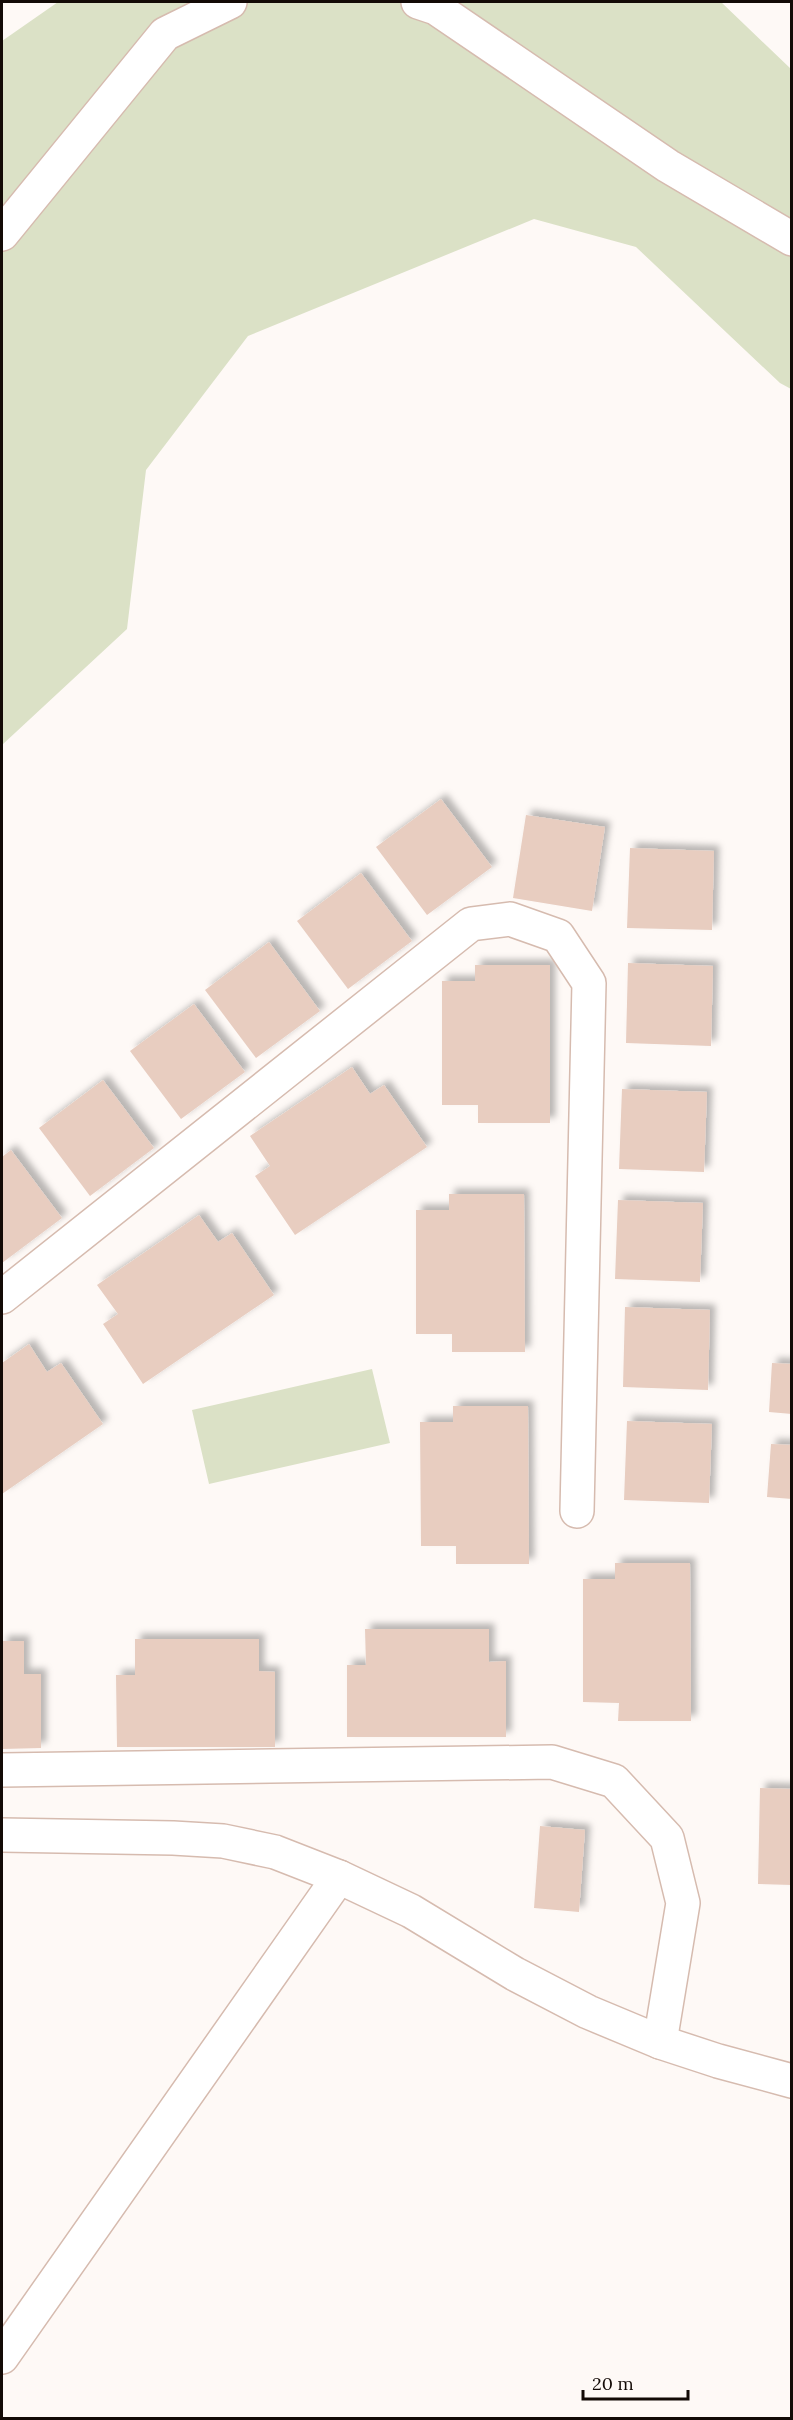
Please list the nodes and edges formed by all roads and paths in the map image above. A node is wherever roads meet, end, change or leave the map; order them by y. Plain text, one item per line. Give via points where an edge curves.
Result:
1 (230, 2) edge
2 (418, 2) edge
3 (2, 234) edge
4 (792, 239) edge
5 (2, 1297) edge
6 (577, 1511) dead end
7 (2, 1770) edge
8 (2, 1836) edge
9 (339, 1877) junction
10 (660, 2042) junction
11 (792, 2081) edge
12 (2, 2357) edge

1 - 3 street via 165,34
2 - 4 street via 436,8 668,166
5 - 6 street via 471,924 510,919 558,936 589,983
7 - 10 street via 552,1762 614,1781 667,1839 683,1903
8 - 9 street via 223,1841 275,1852
9 - 10 street via 411,1911 515,1974 588,2012
9 - 12 street
10 - 11 street

